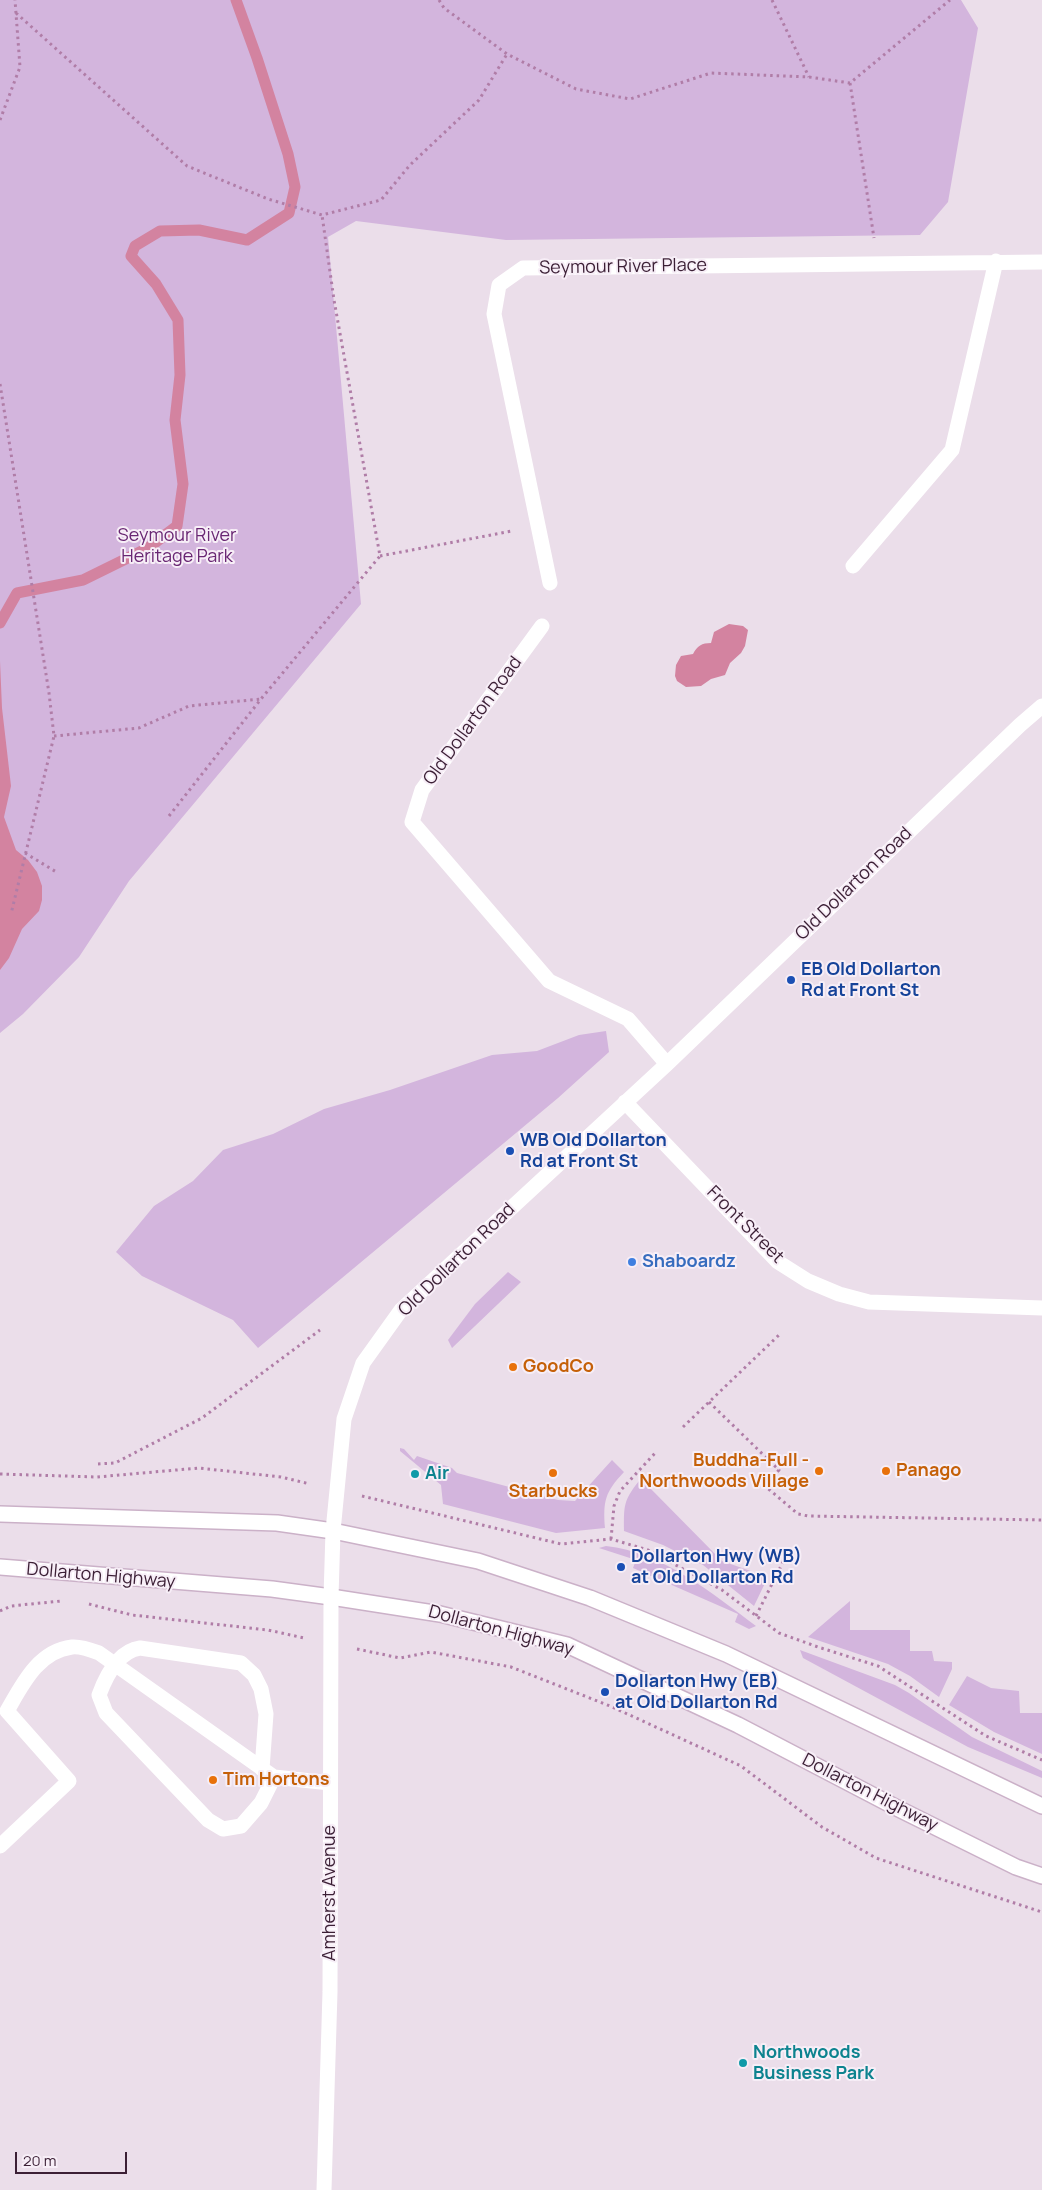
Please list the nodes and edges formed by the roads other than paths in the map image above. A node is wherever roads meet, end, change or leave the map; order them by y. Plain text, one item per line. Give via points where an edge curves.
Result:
1 (996, 262) junction
2 (1042, 262) edge
3 (854, 566) dead end
4 (550, 583) dead end
5 (542, 626) dead end
6 (1042, 706) edge
7 (668, 1064) junction
8 (625, 1102) junction
9 (1042, 1308) edge
10 (0, 1514) edge
11 (333, 1531) junction
12 (0, 1567) edge
13 (331, 1597) junction
14 (115, 1664) junction
15 (4, 1711) edge
16 (268, 1773) junction
17 (330, 1783) junction
18 (1042, 1806) edge
19 (0, 1846) edge
20 (1042, 1876) edge
21 (324, 2190) edge

1 - 2 street, Seymour River Place
1 - 3 street via 952,450
1 - 4 street, Seymour River Place via 523,268 499,285 494,314
5 - 7 street, Old Dollarton Road via 422,790 412,822 549,981 628,1019
6 - 7 street, Old Dollarton Road
7 - 8 street, Old Dollarton Road
8 - 9 street, Front Street via 778,1262 808,1281 869,1302
8 - 11 street, Old Dollarton Road via 401,1310 362,1363 344,1419
10 - 11 street via 277,1524
11 - 13 street, Old Dollarton Road
11 - 18 street via 478,1561 590,1598 726,1654
12 - 13 street, Dollarton Highway via 272,1589
13 - 17 street, Amherst Avenue
13 - 20 street, Dollarton Highway via 440,1614 567,1645 738,1724 899,1809 1008,1863
14 - 15 street via 84,1648 73,1647 52,1653 27,1675
14 - 16 street
14 - 16 street via 130,1650 140,1648 240,1663 254,1675 261,1689 266,1714
14 - 16 street via 99,1695 106,1712 208,1820 224,1829 241,1826 261,1803
15 - 19 street via 69,1781
16 - 17 street
17 - 21 street, Amherst Avenue via 330,1992

